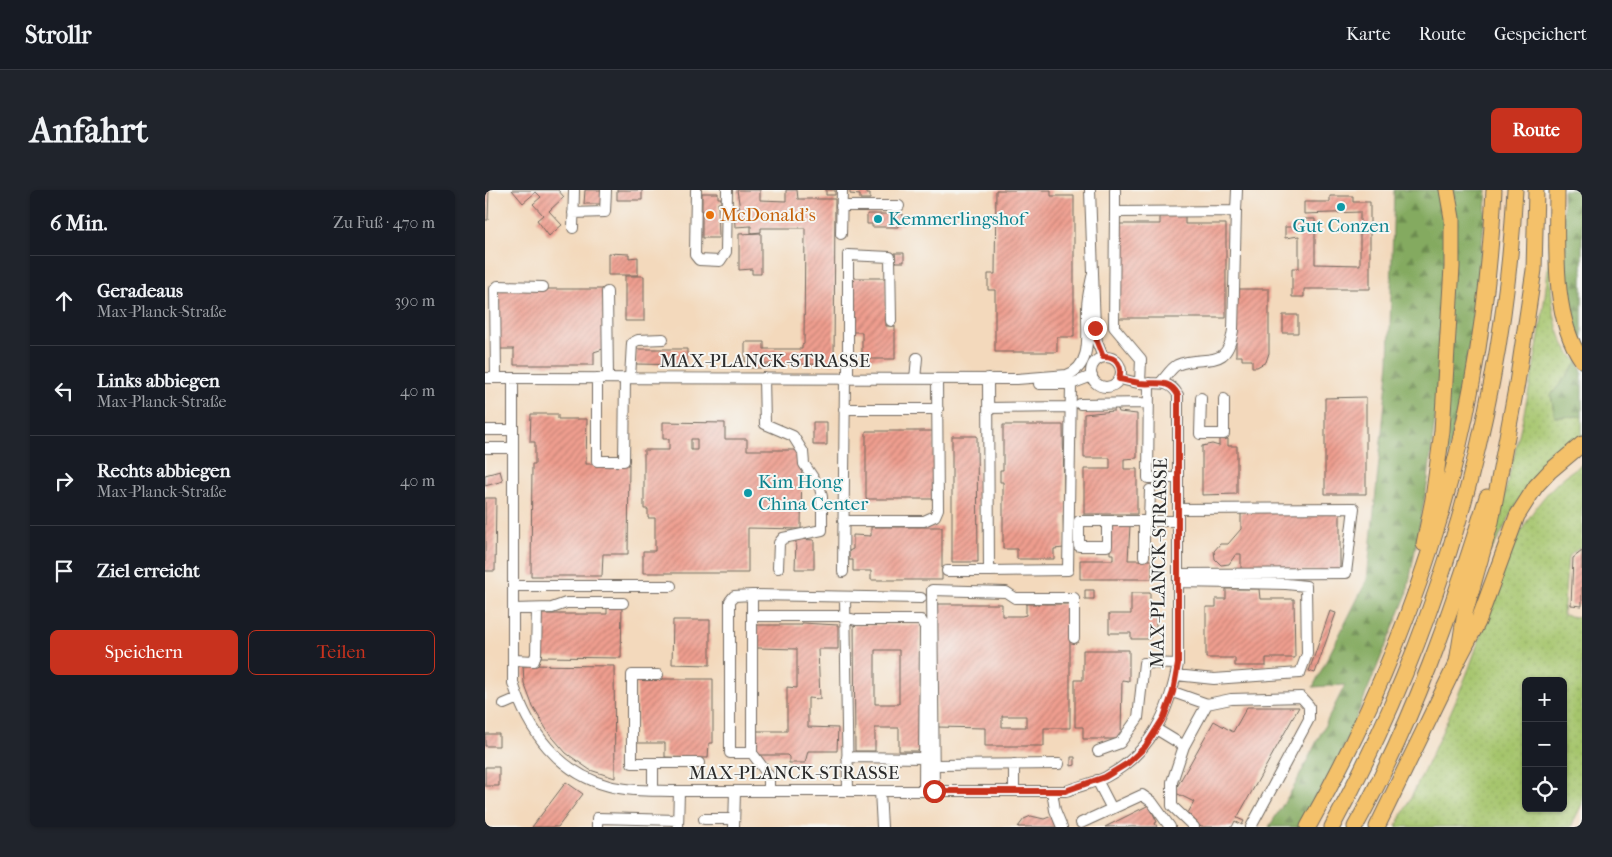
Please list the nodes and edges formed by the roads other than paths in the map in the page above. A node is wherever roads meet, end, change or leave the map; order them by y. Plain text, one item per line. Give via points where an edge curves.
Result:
1 (574, 190) edge
2 (606, 190) edge
3 (695, 190) edge
4 (725, 190) edge
5 (842, 190) edge
6 (1115, 190) edge
7 (1237, 190) edge
8 (1447, 190) edge
9 (1494, 190) edge
10 (1515, 190) edge
11 (1536, 190) edge
12 (1557, 190) edge
13 (1091, 191) edge
14 (841, 206) junction
15 (899, 206) dead end
16 (1236, 211) junction
17 (1115, 212) junction
18 (573, 213) junction
19 (573, 228) dead end
20 (841, 234) dead end
21 (1092, 277) junction
22 (543, 287) dead end
23 (607, 292) dead end
24 (891, 321) dead end
25 (663, 339) dead end
26 (1103, 357) junction
27 (917, 358) dead end
28 (1582, 360) edge
29 (1092, 376) junction
30 (490, 378) edge
31 (513, 378) junction
32 (597, 378) junction
33 (608, 378) junction
34 (628, 378) junction
35 (764, 378) junction
36 (988, 378) junction
37 (847, 379) junction
38 (915, 379) junction
39 (937, 379) junction
40 (1017, 379) junction
41 (1119, 379) junction
42 (1161, 382) junction
43 (1144, 383) junction
44 (1071, 384) junction
45 (1201, 398) dead end
46 (1225, 399) dead end
47 (1148, 403) junction
48 (1075, 406) junction
49 (988, 408) junction
50 (937, 409) junction
51 (844, 410) junction
52 (1509, 427) junction
53 (485, 430) edge
54 (513, 430) junction
55 (1582, 444) edge
56 (485, 448) edge
57 (513, 448) junction
58 (1178, 478) junction
59 (1150, 490) dead end
60 (1178, 509) junction
61 (843, 521) junction
62 (1107, 521) dead end
63 (1147, 521) junction
64 (1178, 521) junction
65 (1144, 556) dead end
66 (778, 568) dead end
67 (947, 571) dead end
68 (989, 571) junction
69 (843, 572) dead end
70 (1178, 578) junction
71 (513, 586) junction
72 (671, 586) dead end
73 (1415, 592) junction
74 (752, 595) junction
75 (845, 598) junction
76 (921, 598) dead end
77 (623, 603) dead end
78 (513, 609) junction
79 (537, 609) junction
80 (753, 616) junction
81 (846, 618) junction
82 (1074, 638) dead end
83 (513, 660) junction
84 (1457, 662) junction
85 (1178, 664) junction
86 (658, 675) dead end
87 (1176, 675) junction
88 (1173, 692) junction
89 (518, 698) junction
90 (504, 704) dead end
91 (1207, 704) junction
92 (1156, 729) junction
93 (1184, 746) junction
94 (1097, 751) dead end
95 (751, 753) junction
96 (847, 758) junction
97 (924, 758) junction
98 (653, 763) junction
99 (699, 763) dead end
100 (1014, 764) junction
101 (1059, 764) dead end
102 (934, 765) junction
103 (1097, 780) junction
104 (653, 790) junction
105 (735, 790) junction
106 (769, 790) junction
107 (848, 790) junction
108 (679, 791) junction
109 (880, 791) junction
110 (929, 791) junction
111 (1014, 791) junction
112 (1052, 791) junction
113 (1112, 809) junction
114 (704, 819) dead end
115 (734, 823) edge
116 (1081, 823) dead end
117 (678, 824) edge
118 (1379, 824) edge
119 (597, 827) edge
120 (881, 827) edge
121 (1061, 827) edge
122 (1170, 827) edge
123 (1194, 827) edge
124 (1251, 827) edge
125 (1308, 827) edge
126 (1333, 827) edge
127 (1355, 827) edge

1 - 18 street
2 - 18 street via 605,212
3 - 4 street via 695,255 699,260 720,261 726,252
5 - 14 street
6 - 17 street
7 - 16 street
8 - 73 highway via 1452,218 1452,268 1442,431
9 - 73 highway via 1486,280 1468,407 1441,519
10 - 126 highway via 1508,276 1493,381 1455,535 1409,669
11 - 52 highway via 1530,305
12 - 28 highway via 1559,295 1572,344
13 - 21 street, MAX-PLANCK-STRASSE
14 - 15 street
14 - 20 street
16 - 17 street
16 - 42 street via 1233,330 1228,348 1211,362 1187,362 1175,366
17 - 43 street via 1114,327 1141,359
18 - 19 street
21 - 26 street, MAX-PLANCK-STRASSE via 1097,342
21 - 40 street, MAX-PLANCK-STRASSE via 1087,306 1086,349 1081,366 1067,375
22 - 30 street via 498,286 495,289
23 - 33 street
24 - 37 street via 891,257 848,255
25 - 34 street via 632,343
26 - 29 street via 1093,365
26 - 41 street via 1117,362 1121,370
27 - 38 street
29 - 41 street via 1098,385 1105,387
29 - 44 street, MAX-PLANCK-STRASSE
30 - 31 street, MAX-PLANCK-STRASSE
31 - 32 street, MAX-PLANCK-STRASSE
31 - 54 street, MAX-PLANCK-STRASSE
32 - 33 street, MAX-PLANCK-STRASSE
32 - 34 street via 597,461 624,461
33 - 34 street, MAX-PLANCK-STRASSE
34 - 35 street, MAX-PLANCK-STRASSE
35 - 37 street, MAX-PLANCK-STRASSE
35 - 66 street via 765,424 793,436 822,497 822,530 783,538 779,543
36 - 39 street, MAX-PLANCK-STRASSE
36 - 40 street, MAX-PLANCK-STRASSE
36 - 49 street
37 - 38 street, MAX-PLANCK-STRASSE
37 - 51 street
38 - 39 street, MAX-PLANCK-STRASSE
39 - 50 street
40 - 44 street, MAX-PLANCK-STRASSE via 1032,384
41 - 43 street
42 - 43 street
42 - 58 street, MAX-PLANCK-STRASSE via 1174,388 1178,395
43 - 47 street
44 - 48 street
45 - 46 street via 1200,434 1224,434
47 - 48 street
47 - 58 street via 1148,478
48 - 49 street
48 - 68 street via 1068,570
49 - 68 street
50 - 51 street
50 - 61 street via 938,509 935,516 924,521
51 - 61 street
52 - 84 highway via 1491,522 1465,613
52 - 127 highway via 1437,647 1396,746
53 - 54 street
54 - 57 street, MAX-PLANCK-STRASSE
55 - 84 highway via 1550,471 1517,516 1478,622
56 - 57 street
57 - 71 street, MAX-PLANCK-STRASSE
58 - 60 street, MAX-PLANCK-STRASSE
59 - 63 street
60 - 64 street, MAX-PLANCK-STRASSE
60 - 70 street via 1354,508 1346,573
61 - 69 street
62 - 63 street
63 - 64 street
63 - 65 street
64 - 70 street, MAX-PLANCK-STRASSE
67 - 68 street
70 - 85 street, MAX-PLANCK-STRASSE
70 - 87 street via 1306,586 1307,654 1300,672 1214,679
71 - 72 street
71 - 78 street, MAX-PLANCK-STRASSE
73 - 125 highway via 1360,725
74 - 75 street
74 - 80 street
74 - 95 street via 734,596 730,602 730,753
75 - 76 street
75 - 81 street
77 - 79 street via 566,603
78 - 79 street
78 - 83 street, MAX-PLANCK-STRASSE
79 - 83 street via 534,661
80 - 81 street
80 - 95 street
81 - 96 street
81 - 97 street via 921,620 925,627
82 - 102 street via 1075,598 1015,598 1006,592 932,590
83 - 89 street, MAX-PLANCK-STRASSE via 513,684
84 - 118 highway
85 - 87 street, MAX-PLANCK-STRASSE
85 - 94 street via 1144,663 1138,718 1120,743
86 - 98 street via 633,675 631,763
87 - 88 street, MAX-PLANCK-STRASSE
88 - 91 street
88 - 92 street, MAX-PLANCK-STRASSE
89 - 90 street
89 - 104 street, MAX-PLANCK-STRASSE via 530,726 565,764 586,778 609,786
91 - 93 street
91 - 124 street via 1231,699 1301,697 1309,706 1309,719
92 - 93 street
92 - 103 street, MAX-PLANCK-STRASSE via 1145,747 1128,763
93 - 123 street via 1172,782 1172,806
95 - 106 street via 769,776
96 - 97 street
96 - 107 street
97 - 110 street
98 - 99 street
98 - 104 street
100 - 101 street
100 - 102 street
100 - 111 street
102 - 110 street
103 - 112 street, MAX-PLANCK-STRASSE via 1065,791
103 - 113 street
104 - 108 street, MAX-PLANCK-STRASSE
105 - 106 street, MAX-PLANCK-STRASSE
105 - 108 street, MAX-PLANCK-STRASSE
105 - 115 street
106 - 107 street, MAX-PLANCK-STRASSE
107 - 109 street, MAX-PLANCK-STRASSE
108 - 117 street
109 - 110 street, MAX-PLANCK-STRASSE
109 - 120 street
110 - 111 street, MAX-PLANCK-STRASSE
111 - 112 street, MAX-PLANCK-STRASSE
112 - 121 street
113 - 116 street
113 - 122 street via 1142,795 1152,802
114 - 115 street
117 - 119 street via 597,818

